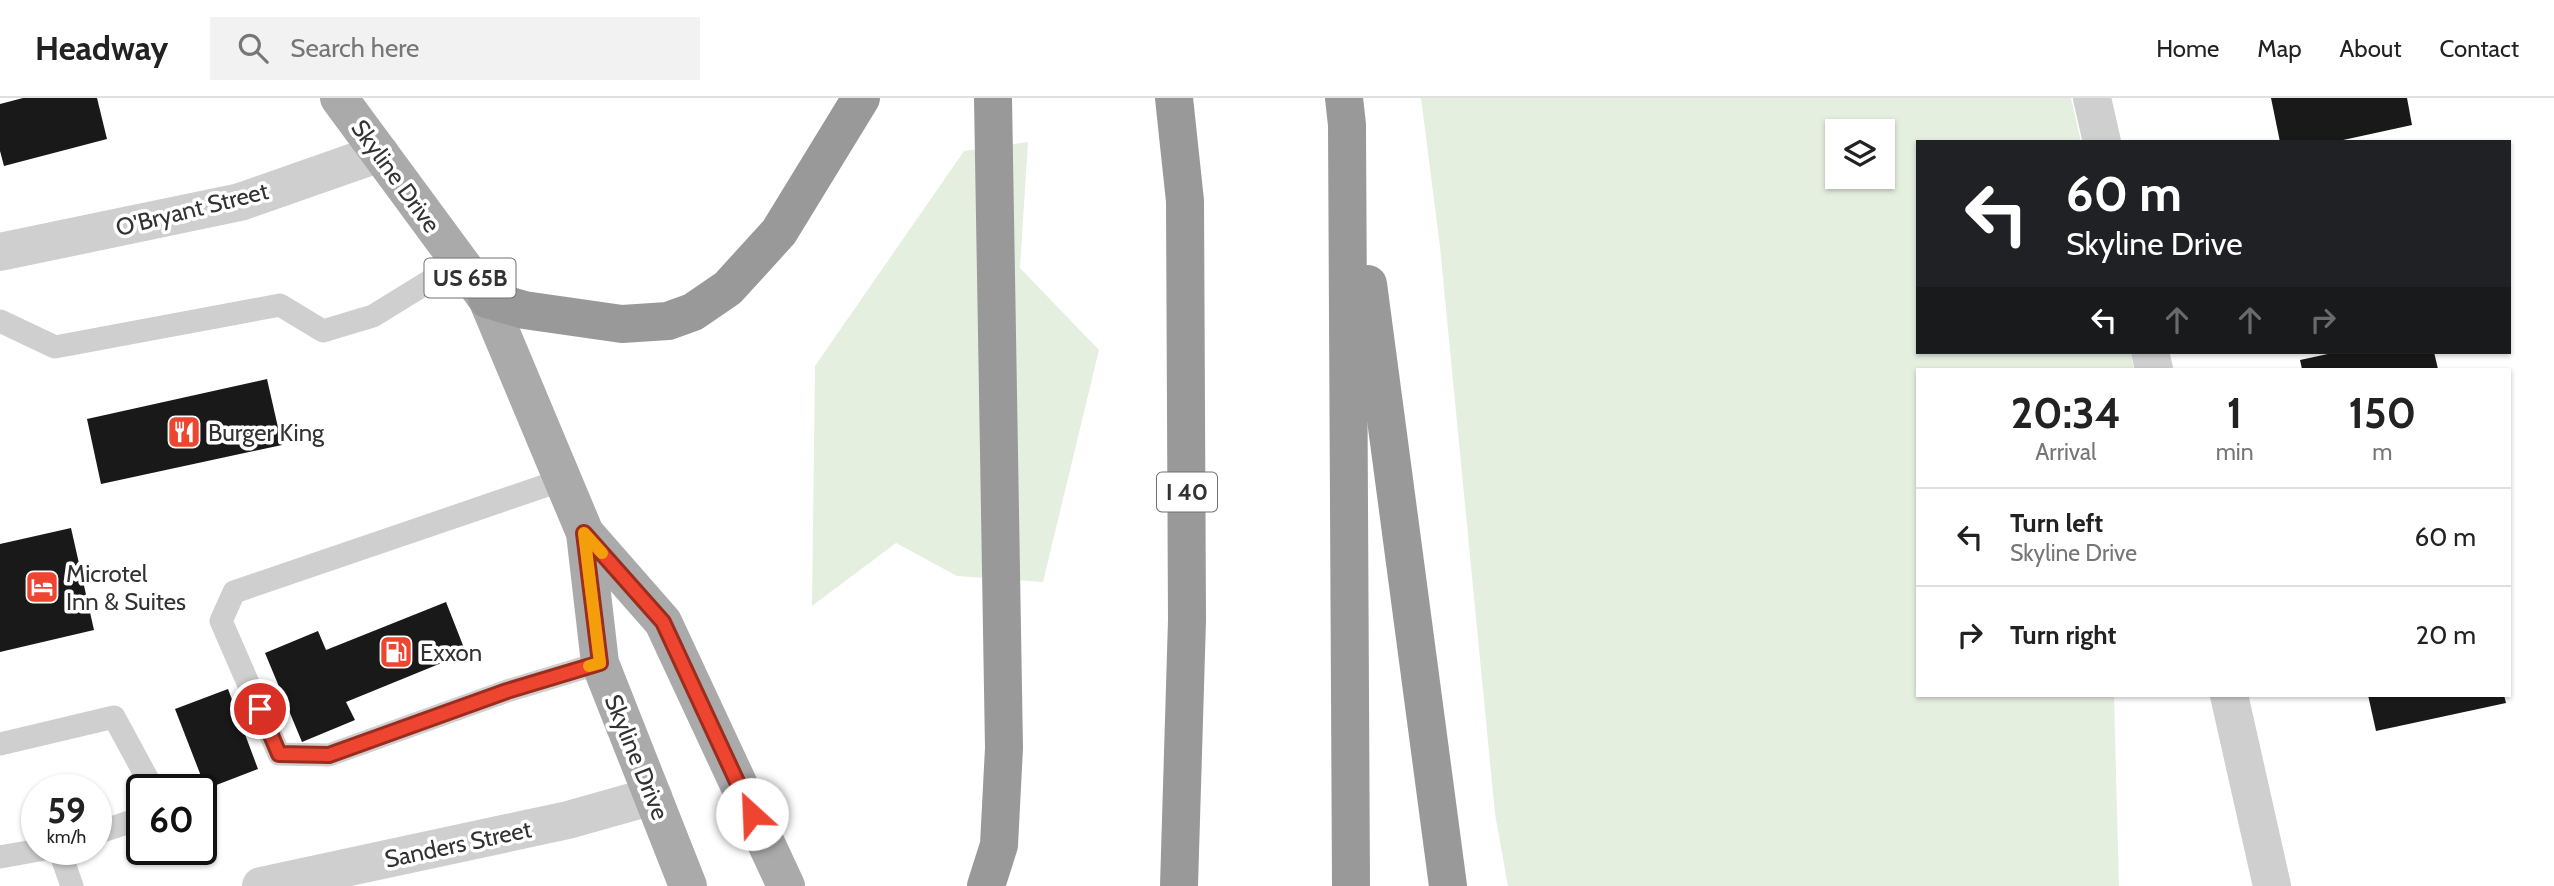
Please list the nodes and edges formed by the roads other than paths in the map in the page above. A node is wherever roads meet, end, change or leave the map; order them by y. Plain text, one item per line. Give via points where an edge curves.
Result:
1 (339, 98) edge
2 (860, 98) edge
3 (993, 98) edge
4 (1174, 98) edge
5 (2092, 98) edge
6 (1345, 111) edge
7 (2102, 140) edge
8 (380, 153) junction
9 (0, 252) edge
10 (459, 264) junction
11 (487, 299) junction
12 (0, 321) edge
13 (562, 480) junction
14 (584, 533) junction
15 (600, 663) junction
16 (2229, 697) edge
17 (0, 744) edge
18 (145, 774) edge
19 (653, 796) junction
20 (21, 853) edge
21 (0, 857) edge
22 (65, 865) edge
23 (365, 875) edge
24 (72, 886) edge
25 (261, 886) edge
26 (688, 886) edge
27 (786, 886) edge
28 (986, 886) edge
29 (1179, 886) edge
30 (1351, 886) edge
31 (1448, 886) edge
32 (2272, 886) edge

1 - 8 main road, Skyline Drive / US 65B
2 - 11 highway via 779,232 728,288 693,312 668,321 622,324 524,310
3 - 28 highway via 1004,748 999,845
4 - 29 highway, I 40 via 1185,215 1187,620
5 - 7 street
6 - 30 highway
6 - 31 highway
8 - 9 street, O'Bryant Street via 240,202
8 - 10 main road, Skyline Drive / US 65B
10 - 11 main road, Skyline Drive / US 65B
10 - 12 lane via 373,316 323,331 280,305 55,347
11 - 13 main road, Skyline Drive / US 65B
13 - 14 main road, US 65B
13 - 15 lane via 234,592 221,621 279,754 329,755
14 - 15 main road, Skyline Drive / US 65B
14 - 27 main road, US 65B via 663,622
15 - 19 main road, Skyline Drive / US 65B
16 - 32 street
17 - 18 lane via 114,718
19 - 23 street, Sanders Street
19 - 26 main road, Skyline Drive / US 65B
20 - 21 lane
22 - 24 lane
23 - 25 street, Sanders Street

